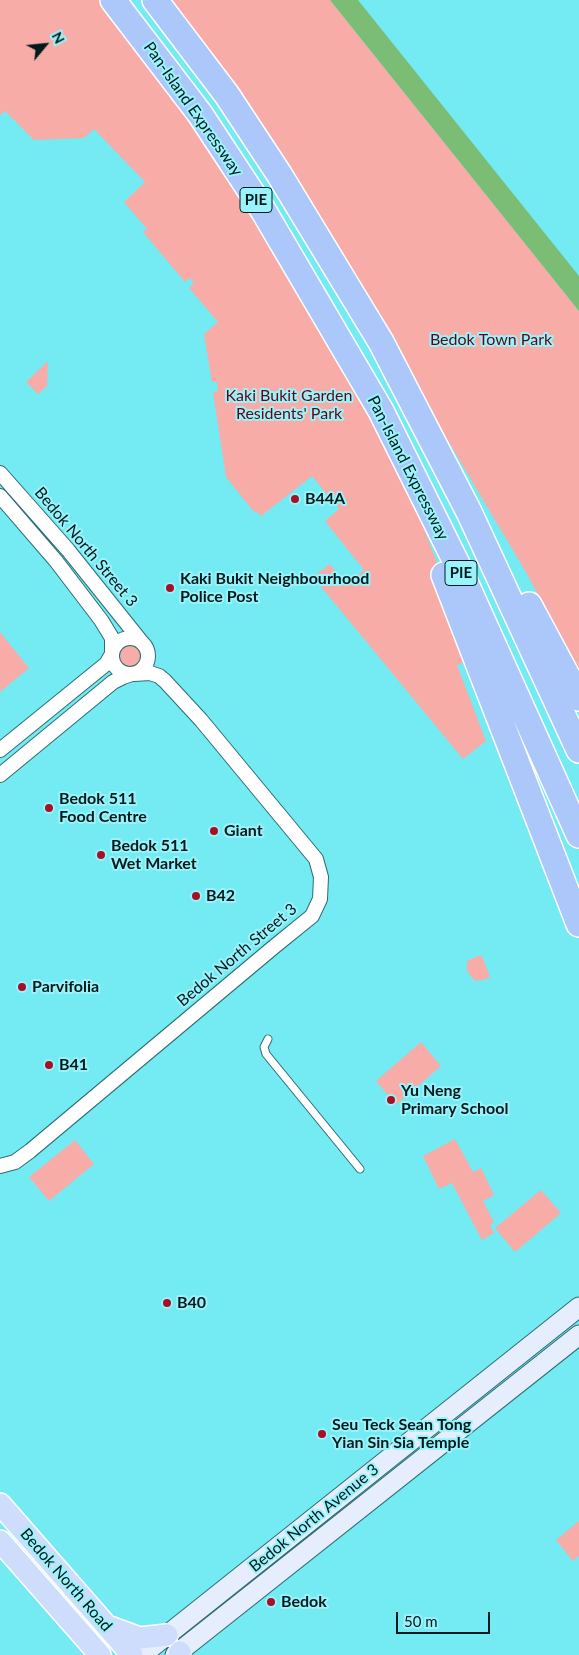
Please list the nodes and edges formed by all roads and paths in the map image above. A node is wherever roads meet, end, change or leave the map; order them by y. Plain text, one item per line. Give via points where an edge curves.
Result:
1 (113, 0) edge
2 (155, 0) edge
3 (381, 411) junction
4 (0, 472) edge
5 (0, 496) edge
6 (469, 512) junction
7 (144, 645) junction
8 (112, 654) junction
9 (133, 674) junction
10 (579, 698) edge
11 (0, 750) edge
12 (579, 750) edge
13 (0, 775) edge
14 (579, 835) edge
15 (579, 924) edge
16 (268, 1038) dead end
17 (0, 1166) edge
18 (360, 1168) dead end
19 (579, 1307) edge
20 (578, 1338) edge
21 (0, 1504) edge
22 (0, 1541) edge
23 (107, 1626) junction
24 (175, 1649) edge
25 (100, 1655) edge
26 (132, 1655) edge
27 (142, 1655) edge

1 - 3 highway, Pan-Island Expressway / PIE via 200,114 263,210
2 - 6 highway, Pan-Island Expressway / PIE via 227,95 296,200 381,342
3 - 14 highway, Pan-Island Expressway / PIE via 457,564
3 - 15 highway
4 - 7 street, Bedok North Street 3
5 - 8 street, Bedok North Street 3 via 101,620 112,638
6 - 10 highway via 487,526
6 - 12 highway, Pan-Island Expressway / PIE
7 - 8 street via 135,639 126,639 117,644
7 - 9 street via 147,661 142,670
8 - 9 street via 118,670
8 - 11 street via 106,664
9 - 13 street via 113,682
9 - 17 street, Bedok North Street 3 via 147,672 161,677 198,716 316,859 321,877 320,899 312,916 30,1151 15,1162
16 - 18 lane via 264,1045 266,1054
19 - 24 main road, Bedok North Avenue 3
20 - 24 main road, Bedok North Avenue 3
21 - 23 main road, Bedok North Road
22 - 25 main road, Bedok North Road
23 - 24 main road
23 - 26 main road, Bedok North Road
24 - 27 main road, Bedok North Avenue 3

